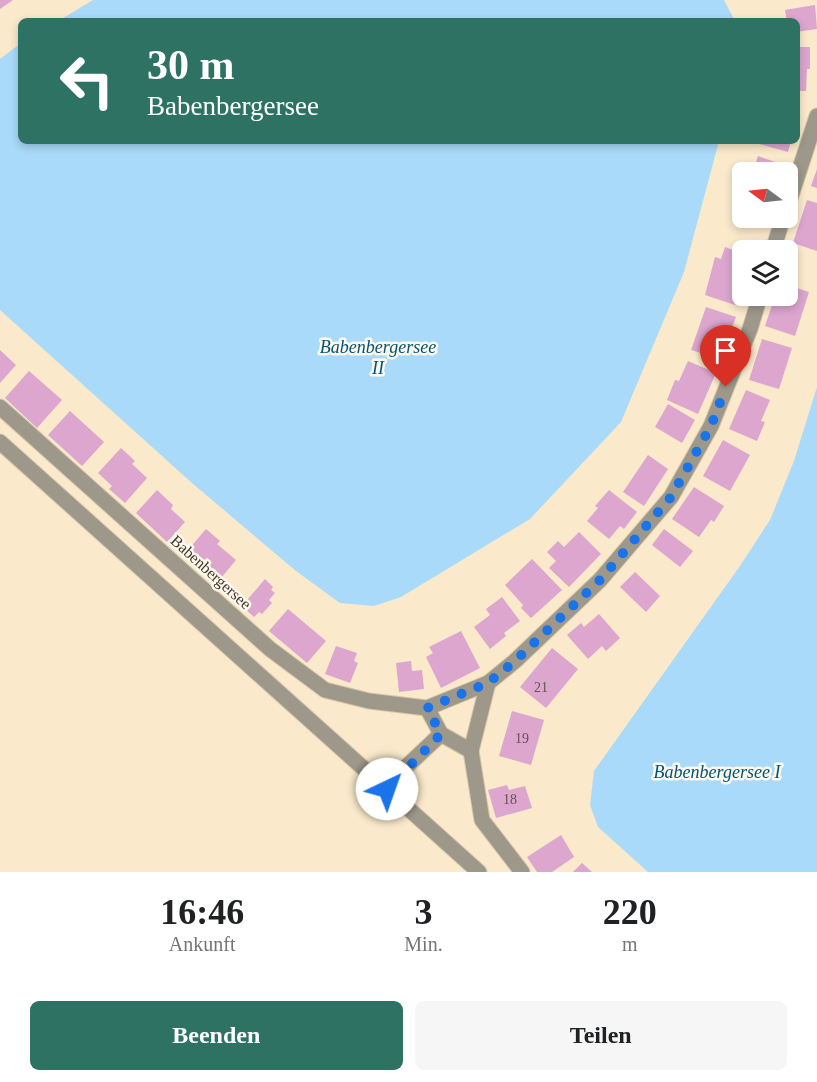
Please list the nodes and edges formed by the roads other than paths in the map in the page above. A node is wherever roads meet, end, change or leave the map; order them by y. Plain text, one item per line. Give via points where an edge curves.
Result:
1 (817, 116) edge
2 (798, 174) edge
3 (757, 306) edge
4 (0, 407) edge
5 (0, 442) edge
6 (488, 683) junction
7 (427, 708) junction
8 (441, 734) junction
9 (471, 751) junction
10 (387, 789) junction
11 (479, 872) edge
12 (522, 872) edge

1 - 2 street
3 - 6 street, Babenbergersee via 711,426 671,497 600,580
4 - 7 street, Babenbergersee via 270,649 326,690 369,701
5 - 10 street
6 - 7 street, Babenbergersee
6 - 9 street
7 - 8 street
8 - 9 street
8 - 10 street
9 - 12 street via 482,820
10 - 11 street

